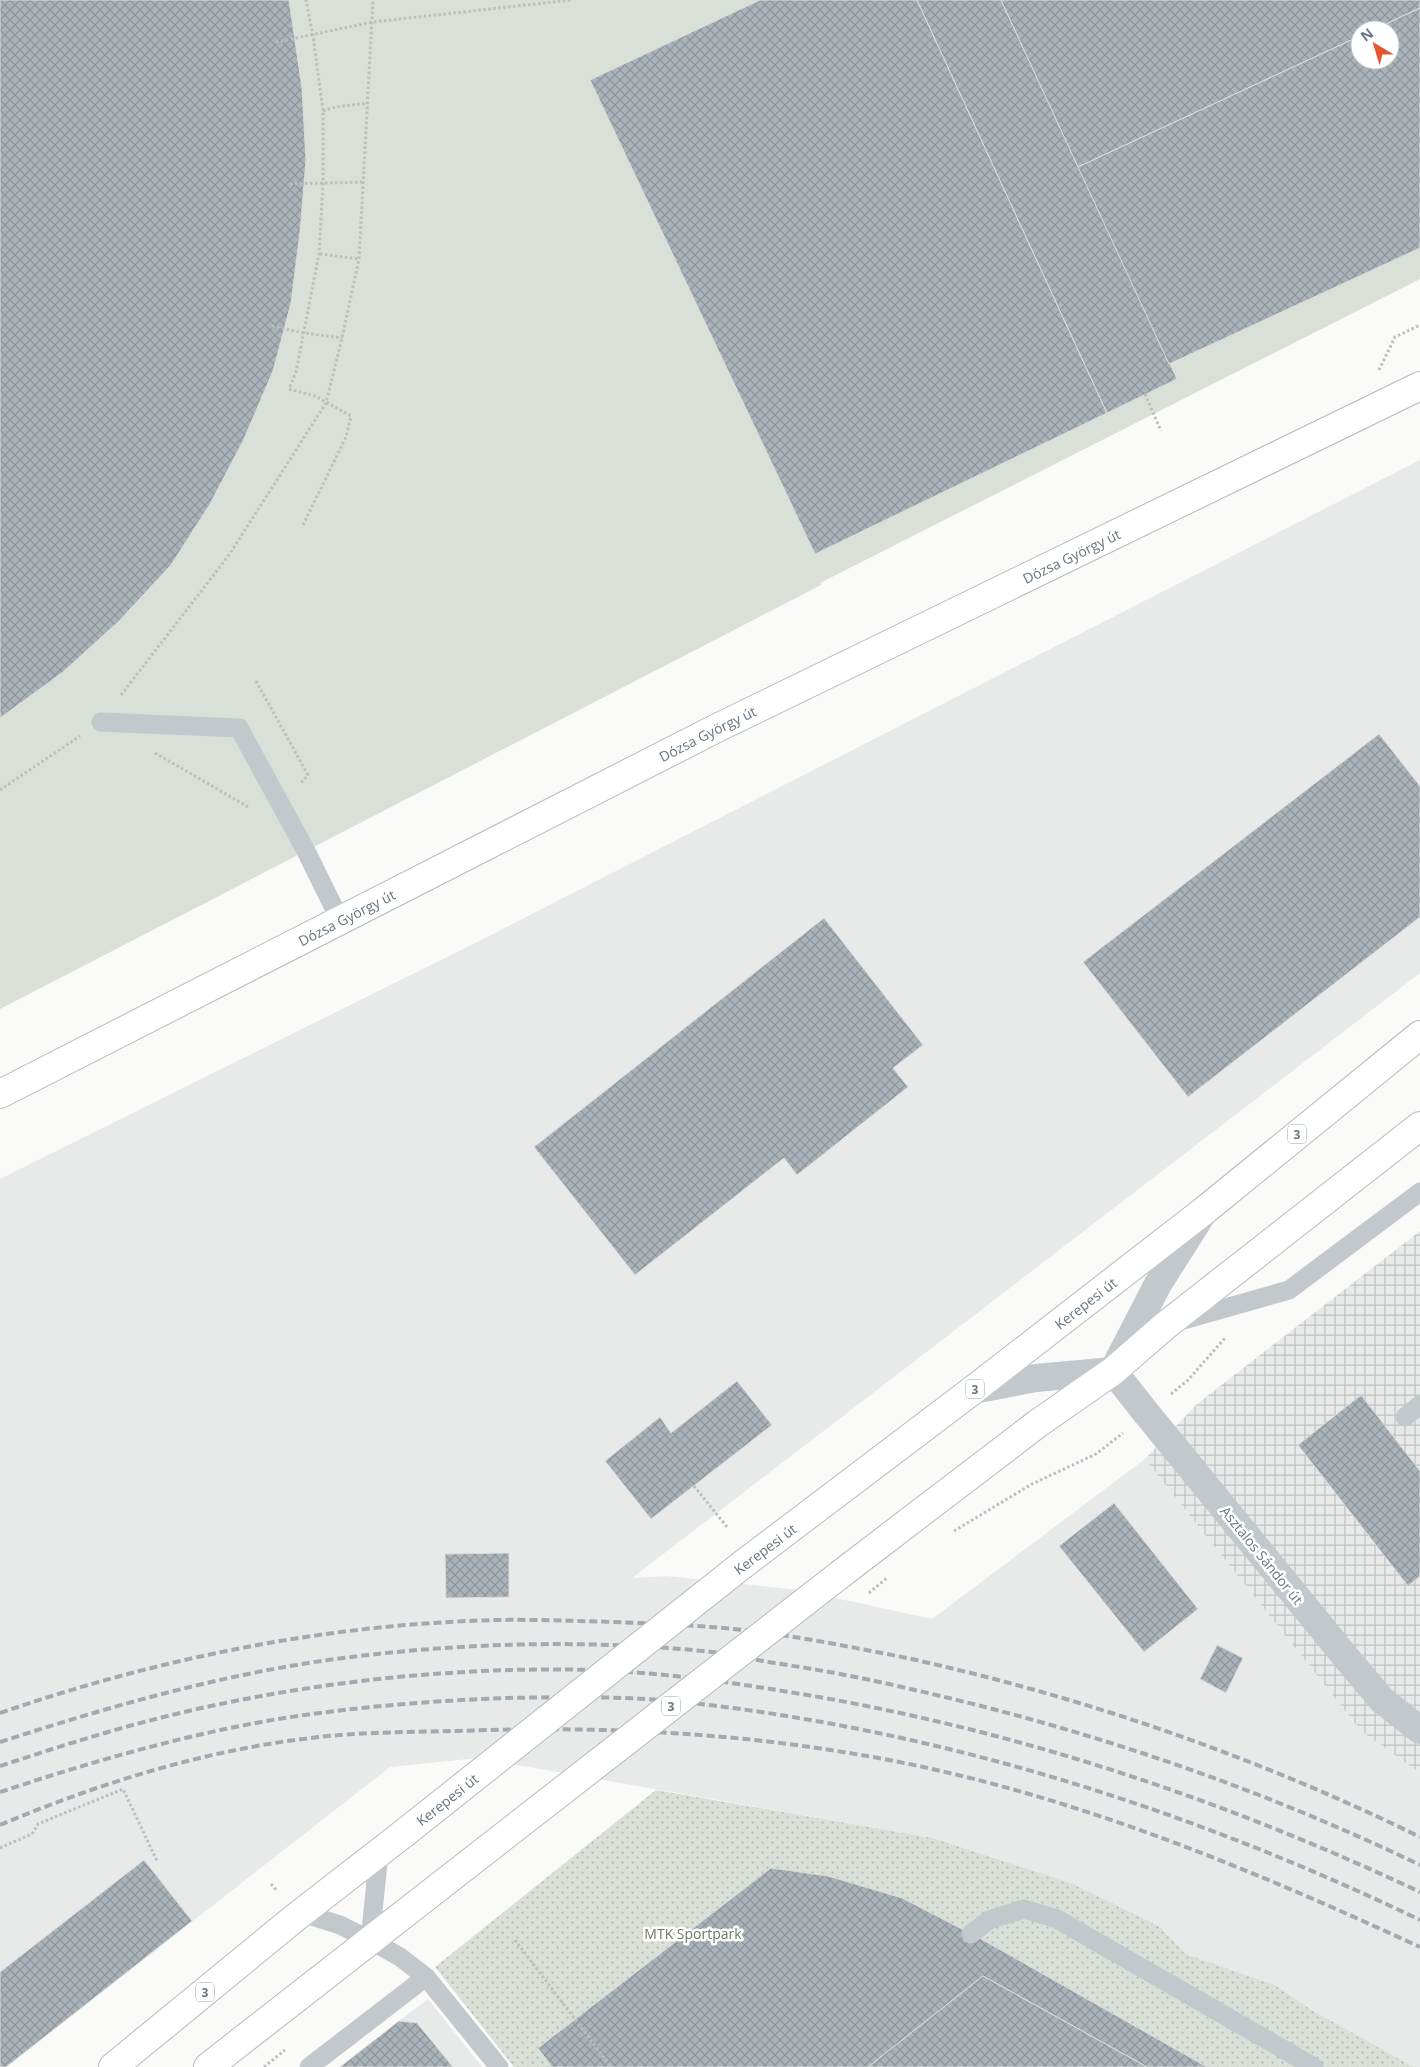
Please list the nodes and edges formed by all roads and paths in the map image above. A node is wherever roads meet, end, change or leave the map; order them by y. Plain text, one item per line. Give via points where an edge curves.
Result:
1 (306, 0) edge
2 (373, 0) edge
3 (571, 0) edge
4 (373, 22) junction
5 (313, 36) junction
6 (276, 42) dead end
7 (368, 103) junction
8 (323, 111) junction
9 (363, 182) junction
10 (290, 184) dead end
11 (322, 184) junction
12 (319, 254) junction
13 (359, 259) junction
14 (272, 326) dead end
15 (304, 333) junction
16 (342, 338) junction
17 (1420, 386) edge
18 (1145, 394) dead end
19 (326, 403) junction
20 (1161, 432) dead end
21 (303, 525) dead end
22 (256, 681) dead end
23 (101, 722) junction
24 (151, 751) dead end
25 (308, 775) dead end
26 (0, 790) edge
27 (252, 809) dead end
28 (340, 920) junction
29 (1420, 1035) edge
30 (0, 1094) edge
31 (1420, 1126) edge
32 (1420, 1192) edge
33 (1205, 1210) junction
34 (1166, 1325) junction
35 (1228, 1335) dead end
36 (1113, 1371) junction
37 (974, 1390) junction
38 (1420, 1405) edge
39 (1147, 1414) junction
40 (1405, 1417) dead end
41 (694, 1486) dead end
42 (727, 1527) dead end
43 (950, 1534) dead end
44 (896, 1572) dead end
45 (888, 1578) dead end
46 (1420, 1730) edge
47 (0, 1848) edge
48 (379, 1853) junction
49 (158, 1861) dead end
50 (302, 1913) junction
51 (971, 1934) dead end
52 (370, 1940) junction
53 (515, 1940) dead end
54 (426, 1976) junction
55 (113, 2067) edge
56 (208, 2067) edge
57 (309, 2067) edge
58 (499, 2067) edge
59 (611, 2067) edge
60 (1314, 2067) edge

1 - 5 path
2 - 4 path
3 - 4 path
4 - 5 path
4 - 7 path
5 - 6 path
5 - 8 path
7 - 8 path
7 - 9 path
8 - 11 path
9 - 11 path
9 - 13 path
10 - 11 path
11 - 12 path
12 - 13 path
12 - 15 path
13 - 16 path
14 - 15 path
15 - 16 path
15 - 19 path via 289,389 315,396
16 - 19 path
17 - 28 main road, Dózsa György út via 715,729
18 - 20 path
19 - 21 path via 351,416 346,437
19 - 23 path via 229,554
22 - 25 path
23 - 26 path
23 - 28 lane via 239,728
24 - 27 path
28 - 30 main road, Dózsa György út
29 - 33 main road, Kerepesi út / 3
31 - 34 main road, 3
32 - 34 lane via 1289,1290
33 - 36 street via 1158,1284
33 - 37 main road, Kerepesi út / 3
34 - 36 main road, 3
35 - 39 path via 1188,1380
36 - 37 street via 1036,1378
36 - 39 street, Asztalos Sándor út
36 - 52 main road, 3, bridge via 1037,1424 842,1573
37 - 48 main road, Kerepesi út / 3, bridge via 742,1565
38 - 40 lane
39 - 43 path via 1096,1454 1005,1498
39 - 46 street, Asztalos Sándor út via 1382,1700
41 - 42 path
44 - 45 path
47 - 49 path via 32,1834 38,1824 123,1789
48 - 50 main road, Kerepesi út / 3
48 - 52 lane
50 - 52 lane via 340,1925
50 - 55 main road, Kerepesi út / 3
51 - 60 lane via 988,1920 1024,1909 1057,1919
52 - 54 lane
52 - 56 main road, 3
53 - 59 path
54 - 57 lane
54 - 58 lane

